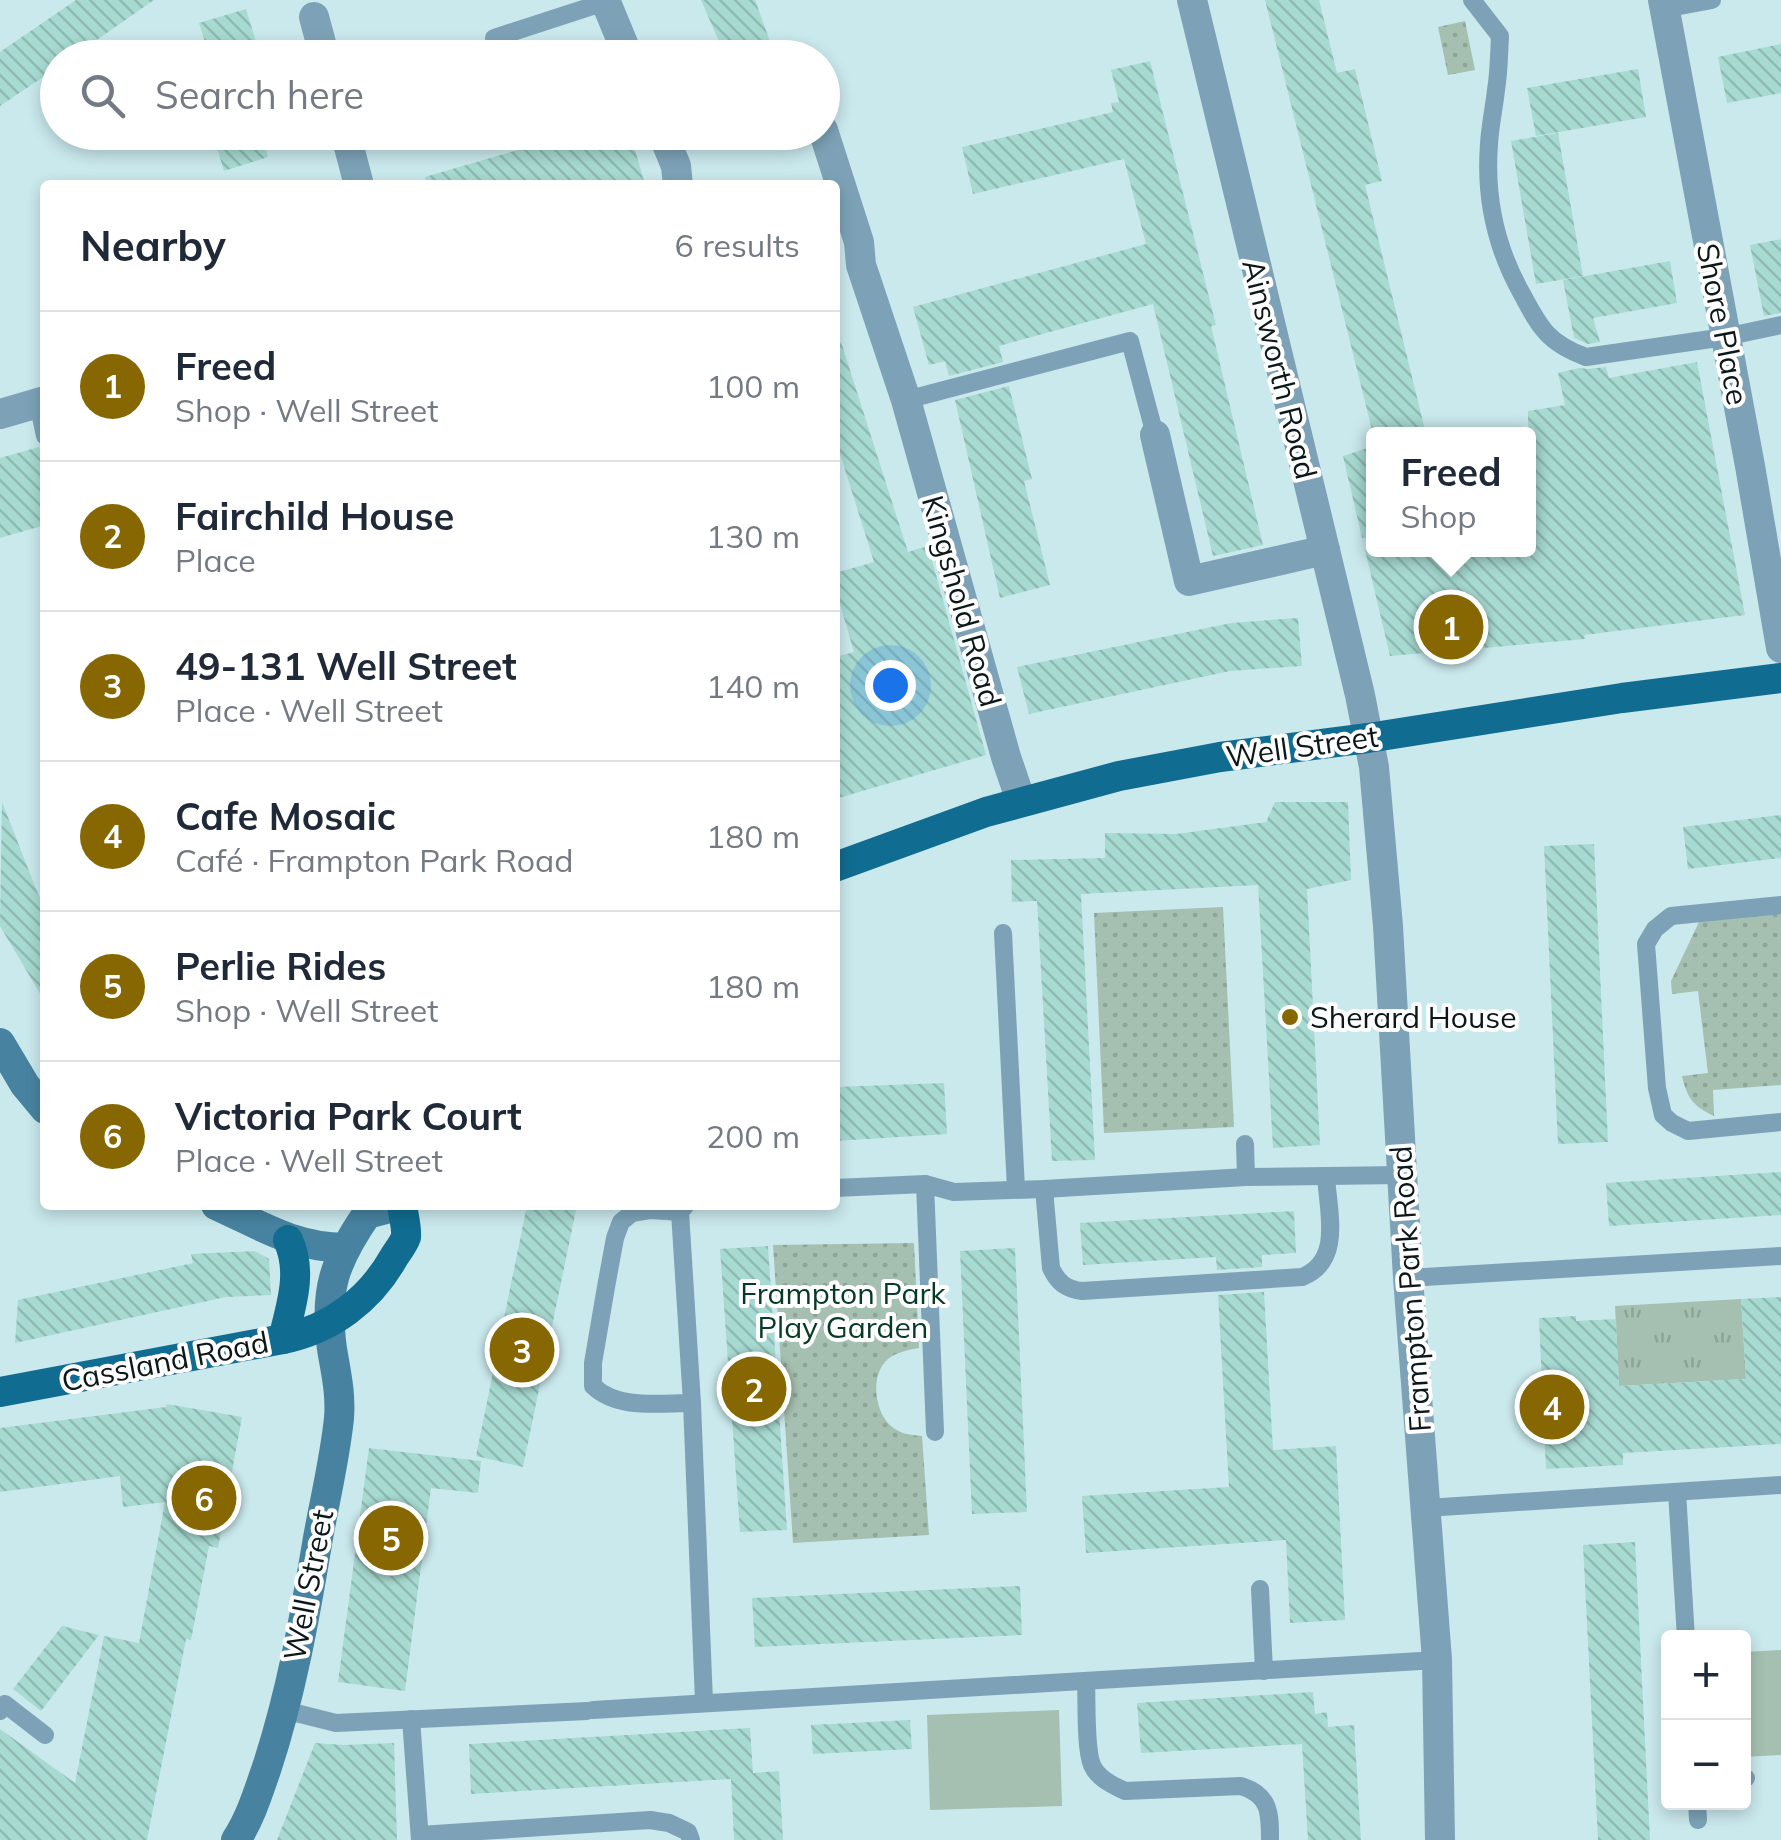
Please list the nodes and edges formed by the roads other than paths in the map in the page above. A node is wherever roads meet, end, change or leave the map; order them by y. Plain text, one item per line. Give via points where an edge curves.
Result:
1 (1192, 0) edge
2 (1472, 0) edge
3 (1712, 0) edge
4 (605, 1) edge
5 (1664, 4) edge
6 (314, 17) dead end
7 (320, 40) edge
8 (494, 40) edge
9 (621, 40) edge
10 (350, 150) edge
11 (669, 150) edge
12 (829, 150) edge
13 (358, 180) edge
14 (679, 180) edge
15 (839, 180) edge
16 (840, 184) edge
17 (1781, 324) edge
18 (1725, 337) junction
19 (906, 400) junction
20 (40, 402) edge
21 (0, 414) edge
22 (1155, 434) joint
23 (1324, 550) junction
24 (1781, 648) edge
25 (1781, 678) edge
26 (1368, 738) junction
27 (1021, 800) junction
28 (840, 864) edge
29 (1781, 905) edge
30 (1003, 932) dead end
31 (0, 1043) edge
32 (40, 1103) edge
33 (1781, 1122) edge
34 (1245, 1144) dead end
35 (1402, 1175) junction
36 (1326, 1176) junction
37 (1246, 1177) junction
38 (924, 1184) junction
39 (840, 1188) edge
40 (1016, 1189) junction
41 (1044, 1189) junction
42 (226, 1210) edge
43 (383, 1210) edge
44 (403, 1210) edge
45 (650, 1210) edge
46 (683, 1210) edge
47 (288, 1240) junction
48 (345, 1248) junction
49 (1781, 1256) edge
50 (1408, 1278) junction
51 (329, 1323) junction
52 (282, 1339) junction
53 (0, 1392) edge
54 (692, 1404) junction
55 (935, 1432) dead end
56 (1781, 1485) edge
57 (1677, 1492) junction
58 (1426, 1508) junction
59 (1260, 1589) dead end
60 (1686, 1630) edge
61 (1437, 1660) junction
62 (1264, 1670) junction
63 (1086, 1681) junction
64 (704, 1702) junction
65 (284, 1710) junction
66 (0, 1711) edge
67 (411, 1719) junction
68 (45, 1736) dead end
69 (420, 1838) edge
70 (236, 1840) edge
71 (691, 1840) edge
72 (1270, 1840) edge
73 (1440, 1840) edge

1 - 23 street, Ainsworth Road
2 - 18 lane via 1500,36 1488,145 1501,253 1550,339 1586,357
3 - 5 lane
4 - 8 lane
4 - 9 street
5 - 18 street, Shore Place
6 - 7 street
10 - 13 street
11 - 14 street
12 - 15 street, Kingshold Road
16 - 19 street, Kingshold Road
17 - 18 lane
18 - 24 street, Shore Place
19 - 22 lane via 1130,340
19 - 27 street, Kingshold Road
20 - 21 street
22 - 23 street via 1189,581
23 - 26 street, Ainsworth Road
25 - 26 main road, Well Street
26 - 27 main road, Well Street via 1203,760
26 - 35 street, Frampton Park Road via 1388,926
27 - 28 main road, Well Street
29 - 33 lane via 1671,916 1646,944 1664,1115 1688,1131
30 - 40 lane
31 - 32 street
34 - 37 lane
35 - 36 lane
35 - 50 street, Frampton Park Road
36 - 37 lane
36 - 41 lane via 1330,1241 1315,1272 1082,1291 1068,1289 1051,1268
37 - 41 lane
38 - 39 lane
38 - 40 lane via 954,1192
38 - 55 lane
40 - 41 lane
42 - 47 street
43 - 48 street, Well Street via 367,1214
44 - 51 main road, Well Street via 406,1238 390,1265 374,1288
45 - 54 lane via 632,1213 615,1238 593,1386 618,1402
46 - 54 lane
47 - 48 street
47 - 52 main road via 296,1279
48 - 51 street, Well Street via 329,1299
49 - 50 lane
50 - 58 street, Frampton Park Road
51 - 52 main road, Cassland Road
51 - 65 street, Well Street via 338,1422
52 - 53 main road, Cassland Road
54 - 64 lane
56 - 57 lane
57 - 58 lane
57 - 60 lane
58 - 61 street, Frampton Park Road
59 - 62 lane
61 - 62 lane
61 - 73 street, Frampton Park Road
62 - 63 lane
63 - 64 lane
63 - 72 lane via 1092,1764 1100,1776 1125,1791 1256,1791 1267,1806
64 - 67 lane
65 - 67 lane via 336,1723
65 - 70 street, Well Street via 261,1787
66 - 68 lane via 5,1704
67 - 69 lane
69 - 71 lane via 650,1820 688,1832

